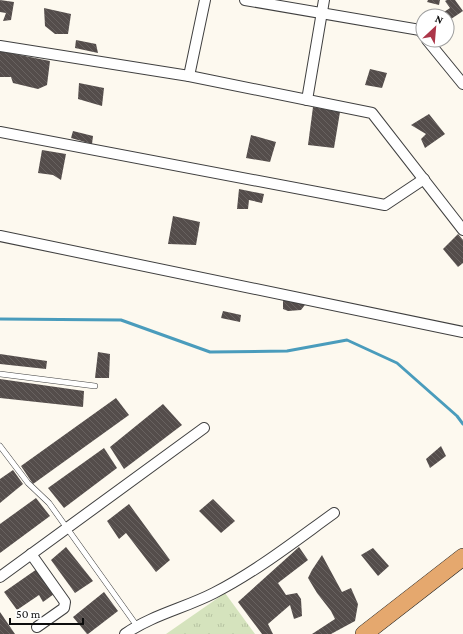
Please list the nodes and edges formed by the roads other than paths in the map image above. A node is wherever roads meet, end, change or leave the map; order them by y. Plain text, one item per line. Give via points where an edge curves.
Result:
1 (205, 0) edge
2 (245, 0) edge
3 (324, 0) edge
4 (321, 13) junction
5 (415, 29) edge
6 (0, 46) edge
7 (434, 48) edge
8 (189, 76) junction
9 (463, 84) edge
10 (307, 100) junction
11 (0, 132) edge
12 (424, 179) junction
13 (463, 230) edge
14 (0, 236) edge
15 (463, 332) edge
16 (0, 374) edge
17 (95, 386) dead end
18 (204, 428) dead end
19 (0, 446) edge
20 (334, 513) dead end
21 (67, 528) junction
22 (31, 554) junction
23 (463, 557) edge
24 (0, 577) edge
25 (137, 626) junction
26 (37, 628) dead end
27 (125, 634) edge
28 (364, 634) edge

1 - 8 street
2 - 4 street
3 - 4 street
4 - 5 street
4 - 10 street
6 - 8 street
7 - 9 street
8 - 10 street
10 - 12 street via 372,113
11 - 12 street via 385,205
12 - 13 street
14 - 15 street
16 - 17 lane
18 - 21 street
19 - 21 lane
20 - 25 street via 257,568 214,593
21 - 22 street
21 - 25 lane
22 - 24 street
22 - 26 street via 65,602 64,608
23 - 28 highway
25 - 27 street

